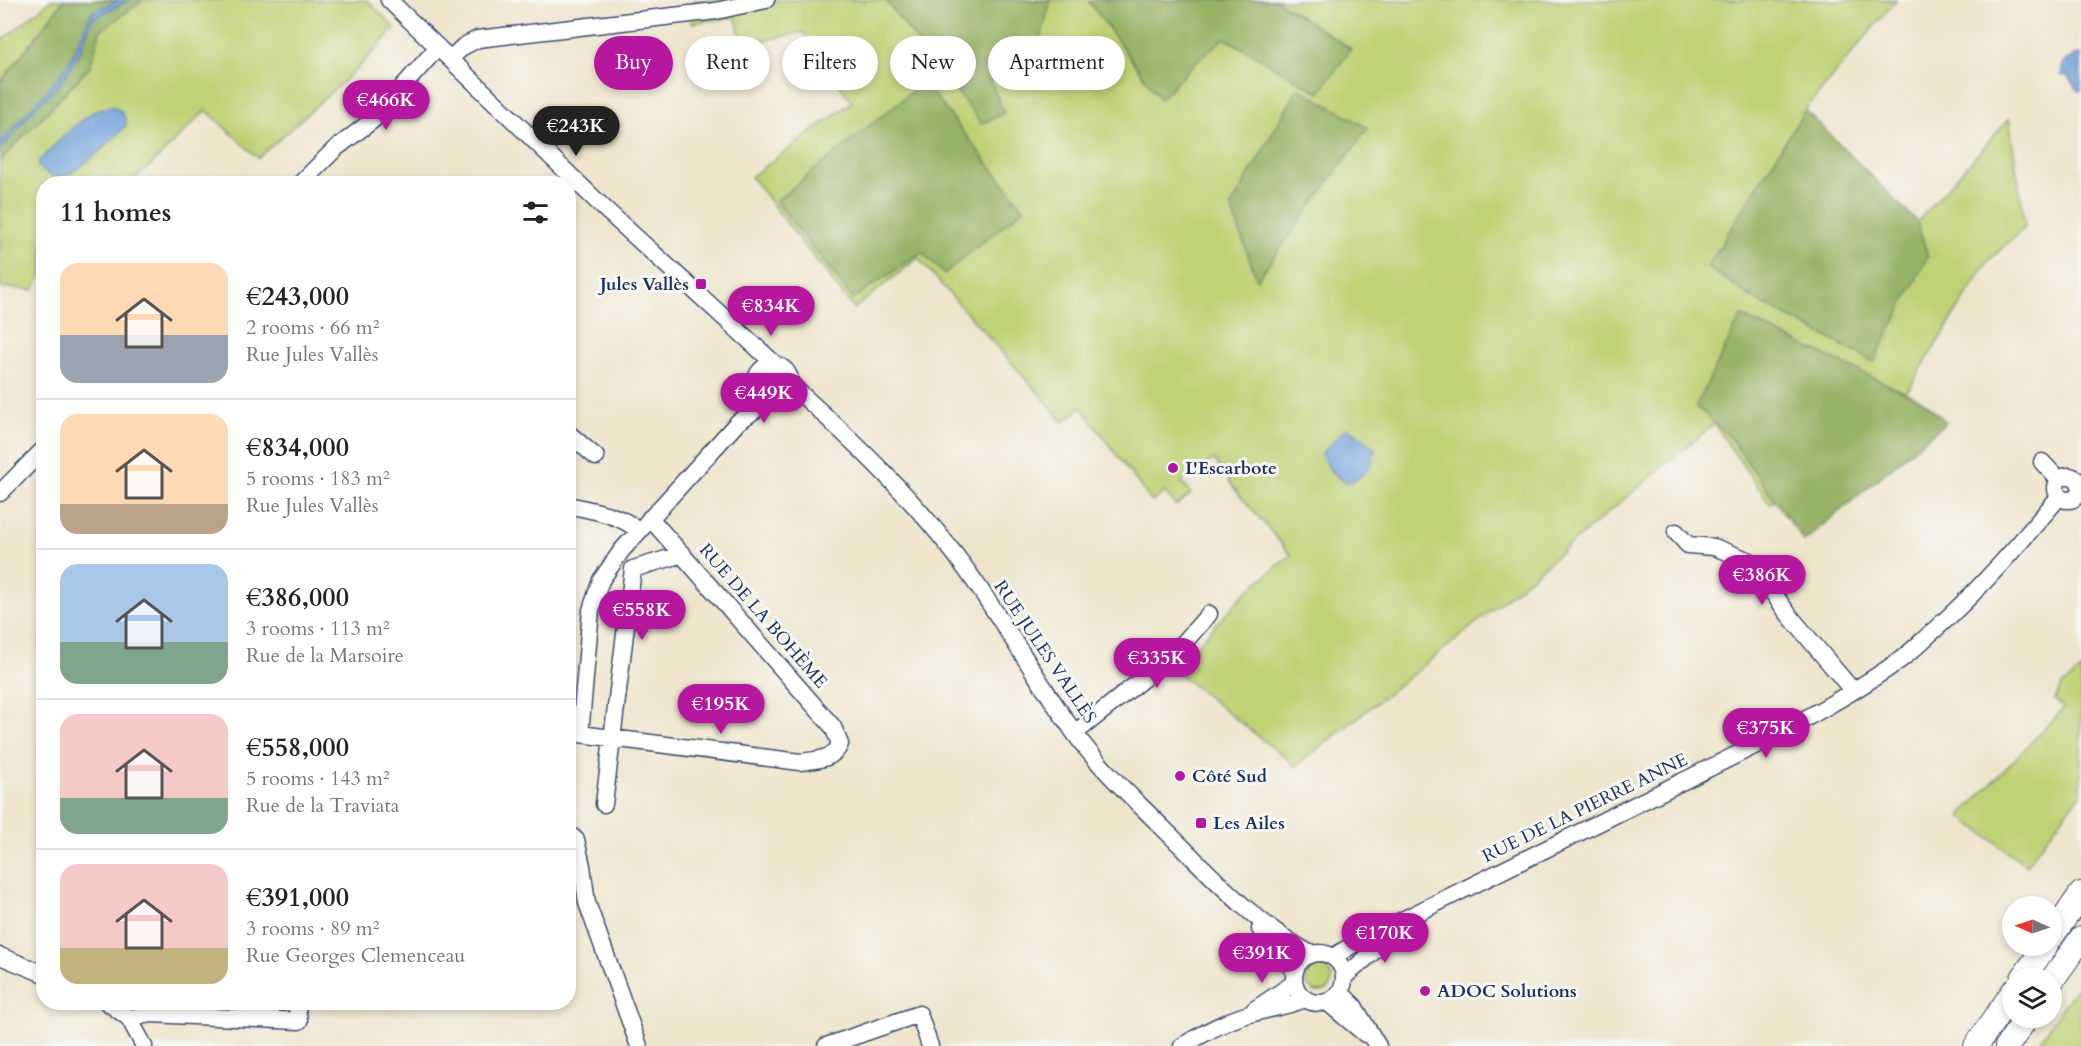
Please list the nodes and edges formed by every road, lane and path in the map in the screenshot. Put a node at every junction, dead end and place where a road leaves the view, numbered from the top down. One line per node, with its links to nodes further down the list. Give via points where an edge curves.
1 (389, 0): 3 (street)
2 (766, 0): 3 (street, via 716,11 478,39)
3 (444, 53): 4 (street, via 373,120 335,149); 5 (street)
4 (311, 176)
5 (571, 176)
6 (576, 181): 7 (street)
7 (743, 335): 8 (street); 9 (street)
8 (776, 365): 9 (street, via 760,370); 10 (street, via 787,372)
9 (756, 382): 10 (street, via 762,395); 11 (street)
10 (781, 394): 11 (street); 25 (street, RUE JULES VALLÈS, via 825,415 928,521 968,572)
11 (738, 422): 20 (street)
12 (576, 440): 14 (street)
13 (36, 457): 17 (street)
14 (596, 457)
15 (2042, 462): 16 (street)
16 (2068, 481): 18 (street, via 2071,500); 24 (street, RUE DE LA PIERRE ANNE, via 2012,552 1951,616 1902,659)
17 (0, 494)
18 (2079, 497)
19 (576, 507): 20 (street, RUE DE LA BOHÈME)
20 (645, 525): 22 (street, RUE DE LA BOHÈME); 26 (street, via 601,580 591,610 580,734)
21 (1676, 532): 24 (street, via 1688,545 1714,547 1750,561)
22 (683, 554): 26 (street, via 633,569); 26 (street, RUE DE LA BOHÈME, via 833,727 840,744 829,757 800,762)
23 (1209, 614): 25 (street, via 1174,654)
24 (1853, 691): 32 (street, RUE DE LA PIERRE ANNE, via 1754,746)
25 (1075, 733): 30 (street, RUE JULES VALLÈS, via 1119,784)
26 (613, 739): 27 (street)
27 (604, 804)
28 (576, 840): 50 (street, via 587,903)
29 (2081, 894): 31 (highway)
30 (1239, 903): 34 (street, RUE JULES VALLÈS, via 1287,941); 39 (street, RUE JULES VALLÈS)
31 (2062, 922)
32 (1400, 923): 36 (street, RUE DE LA PIERRE ANNE); 40 (street, RUE DE LA PIERRE ANNE)
33 (2081, 939): 37 (highway)
34 (1311, 954): 36 (street); 39 (street, via 1304,958)
35 (0, 956): 38 (street)
36 (1333, 957): 40 (street, via 1339,962)
37 (2061, 968)
38 (36, 971)
39 (1294, 977): 41 (street); 45 (street)
40 (1337, 991): 41 (street, via 1319,1004); 48 (street, via 1354,1006)
41 (1305, 999): 45 (street)
42 (2002, 1008): 54 (highway)
43 (118, 1010): 46 (street)
44 (297, 1010): 46 (street, via 299,1021 151,1014)
45 (1248, 1014): 53 (street, via 1220,1024)
46 (129, 1018): 49 (street)
47 (2019, 1028): 55 (highway)
48 (1376, 1043)
49 (144, 1046)
50 (639, 1046)
51 (826, 1046): 52 (street, via 919,1014)
52 (930, 1046)
53 (1182, 1046)
54 (1976, 1046)
55 (2007, 1046)

